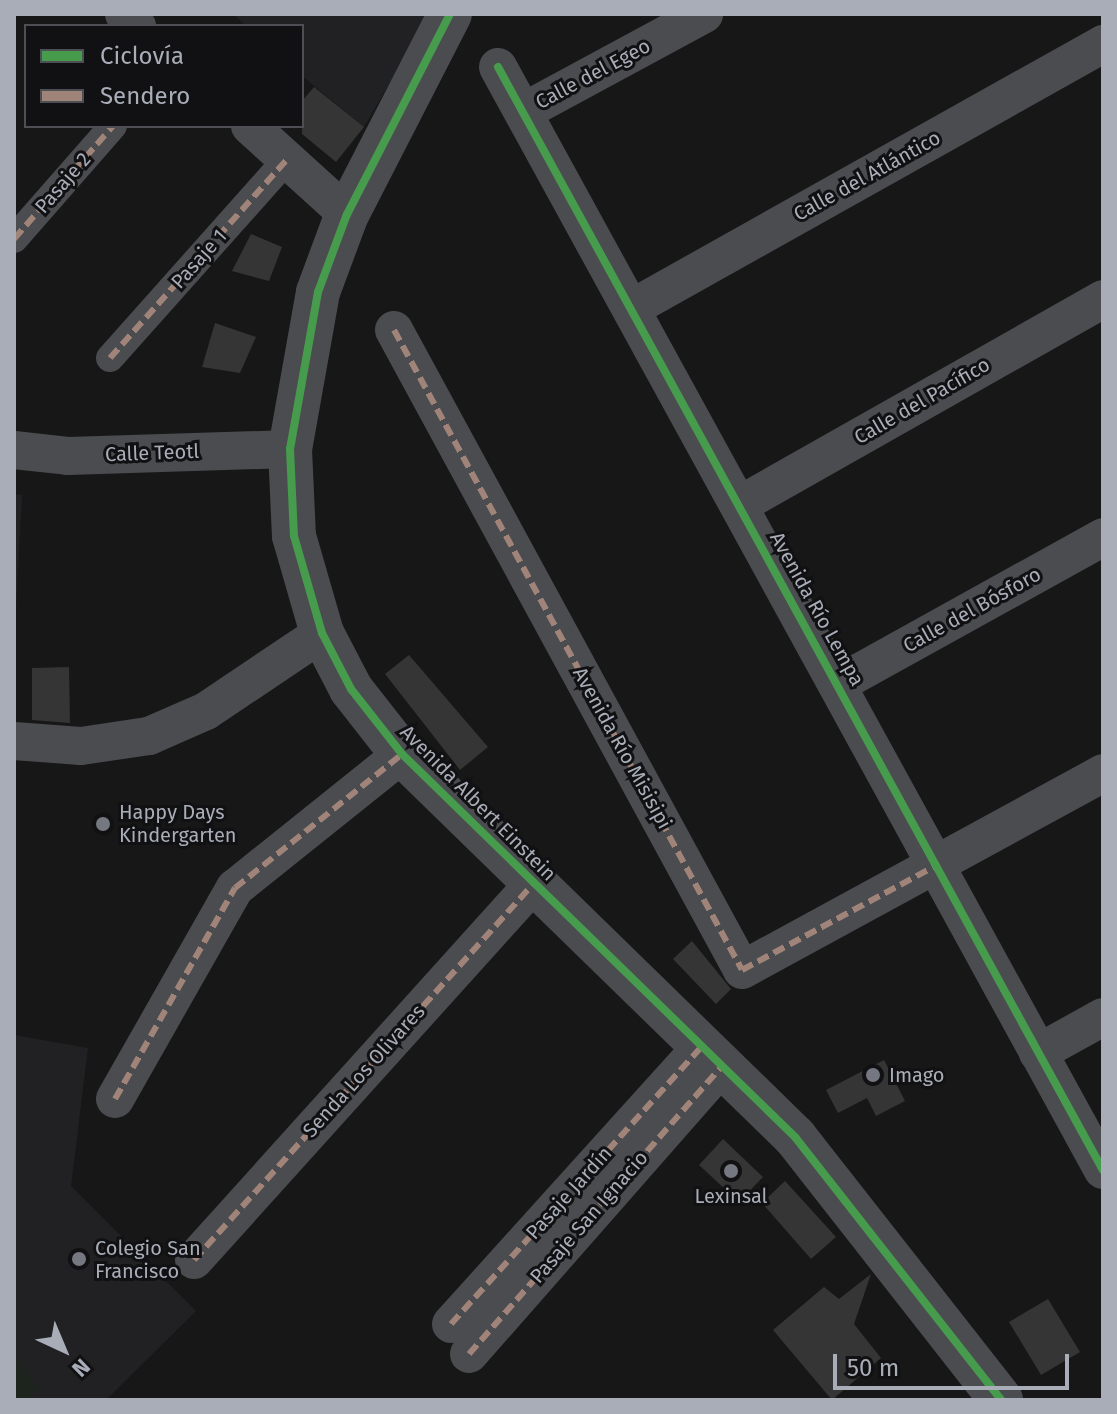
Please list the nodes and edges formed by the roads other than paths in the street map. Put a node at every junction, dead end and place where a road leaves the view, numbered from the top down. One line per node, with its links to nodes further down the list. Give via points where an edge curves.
1 (450, 14): 9 (street, Avenida Albert Einstein)
2 (704, 14): 5 (street, Calle del Egeo)
3 (1103, 44): 12 (street, Calle del Atlántico)
4 (498, 67): 5 (street, Avenida Río Lempa)
5 (523, 112): 12 (street, Avenida Río Lempa)
6 (111, 128): 10 (street, Pasaje 2)
7 (252, 128): 8 (street)
8 (287, 159): 9 (street); 14 (street, Pasaje 1)
9 (347, 214): 15 (street, Avenida Albert Einstein, via 318,292)
10 (14, 239)
11 (1103, 299): 17 (street, Calle del Pacífico)
12 (632, 308): 17 (street, Avenida Río Lempa)
13 (394, 330): 24 (street, Avenida Río Misisipi, via 742,970)
14 (110, 358)
15 (290, 449): 16 (street, Calle Teotl, via 68,456); 19 (street, Avenida Albert Einstein, via 294,536)
16 (14, 450)
17 (741, 504): 20 (street, Avenida Río Lempa)
18 (1103, 537): 20 (street, Calle del Bósforo)
19 (322, 633): 21 (street, via 206,711 149,736 81,746); 22 (street, Avenida Albert Einstein, via 351,689)
20 (840, 683): 24 (street, Avenida Río Lempa)
21 (14, 741)
22 (402, 754): 25 (street, Avenida Albert Einstein); 29 (street, via 235,888)
23 (1103, 773): 24 (street)
24 (939, 864): 27 (street, Avenida Río Lempa)
25 (534, 883): 28 (street, Avenida Albert Einstein); 31 (street, Senda Los Olivares)
26 (1103, 1017): 27 (street)
27 (1038, 1053): 30 (street, Avenida Río Lempa)
28 (705, 1063): 32 (street, Pasaje Jardín); 33 (street, Avenida Albert Einstein, via 895,1255)
29 (115, 1099)
30 (1103, 1170)
31 (194, 1260)
32 (460, 1339)
33 (1001, 1400)

